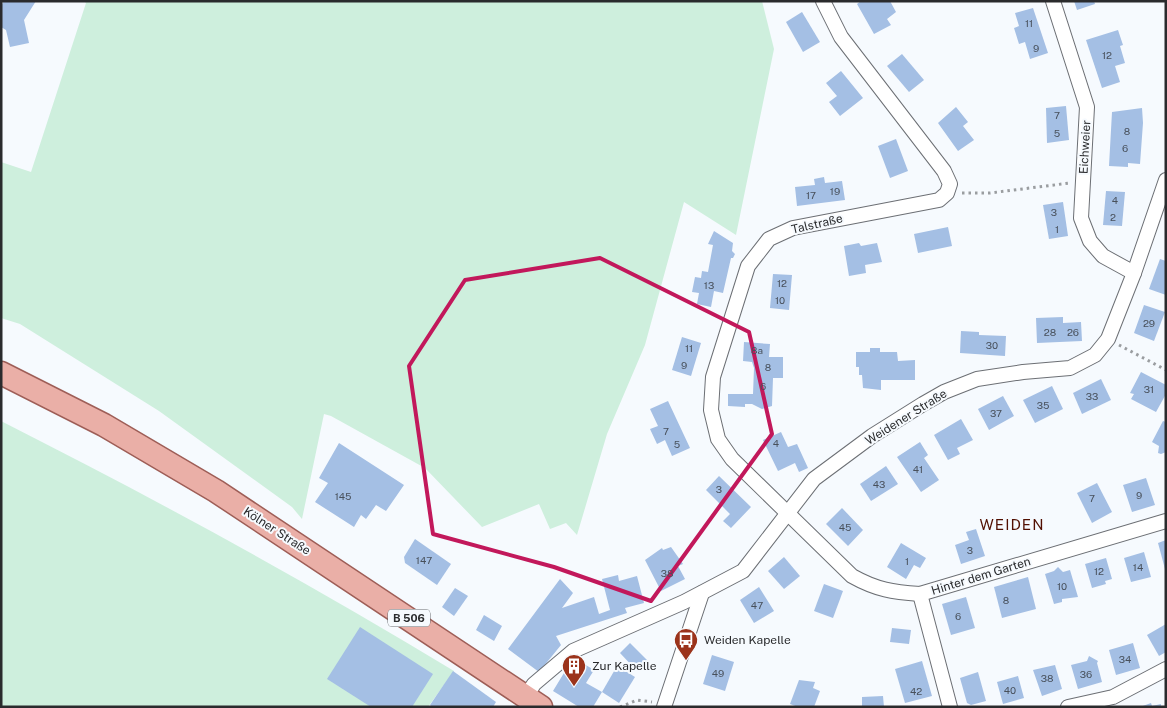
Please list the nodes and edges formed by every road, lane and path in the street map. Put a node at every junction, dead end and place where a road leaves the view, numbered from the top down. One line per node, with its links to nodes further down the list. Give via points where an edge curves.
1 (823, 1): 5 (street, via 841,38 944,171 950,184)
2 (1053, 1): 4 (street, Eichweier, via 1087,107)
3 (1166, 180): 6 (street, Weidener Straße)
4 (1083, 181): 5 (path, via 990,193); 6 (street, Eichweier, via 1081,218 1090,241 1103,256)
5 (947, 193): 10 (street, Talstraße, via 939,200 793,228 769,239 748,266 713,377 711,410 718,438 732,460)
6 (1134, 273): 7 (street, Weidener Straße)
7 (1108, 339): 8 (path); 10 (street, Weidener Straße, via 1095,355 1070,368 977,379 944,392 872,436 814,479)
8 (1166, 370)
9 (1, 373): 16 (main road, Kölner Straße / B 506, via 104,425 216,491)
10 (788, 515): 12 (street, Weidener Straße, via 743,571); 13 (street, Hinter dem Garten, via 852,576 871,587 889,592)
11 (1166, 520): 13 (street, Hinter dem Garten)
12 (702, 593): 16 (street, Weidener Straße, via 573,651 534,684); 18 (street)
13 (920, 594): 19 (street)
14 (1166, 670): 20 (street, via 1113,697)
15 (637, 700): 17 (path)
16 (534, 702)
17 (620, 707)
18 (664, 707)
19 (950, 707)
20 (1068, 707)

